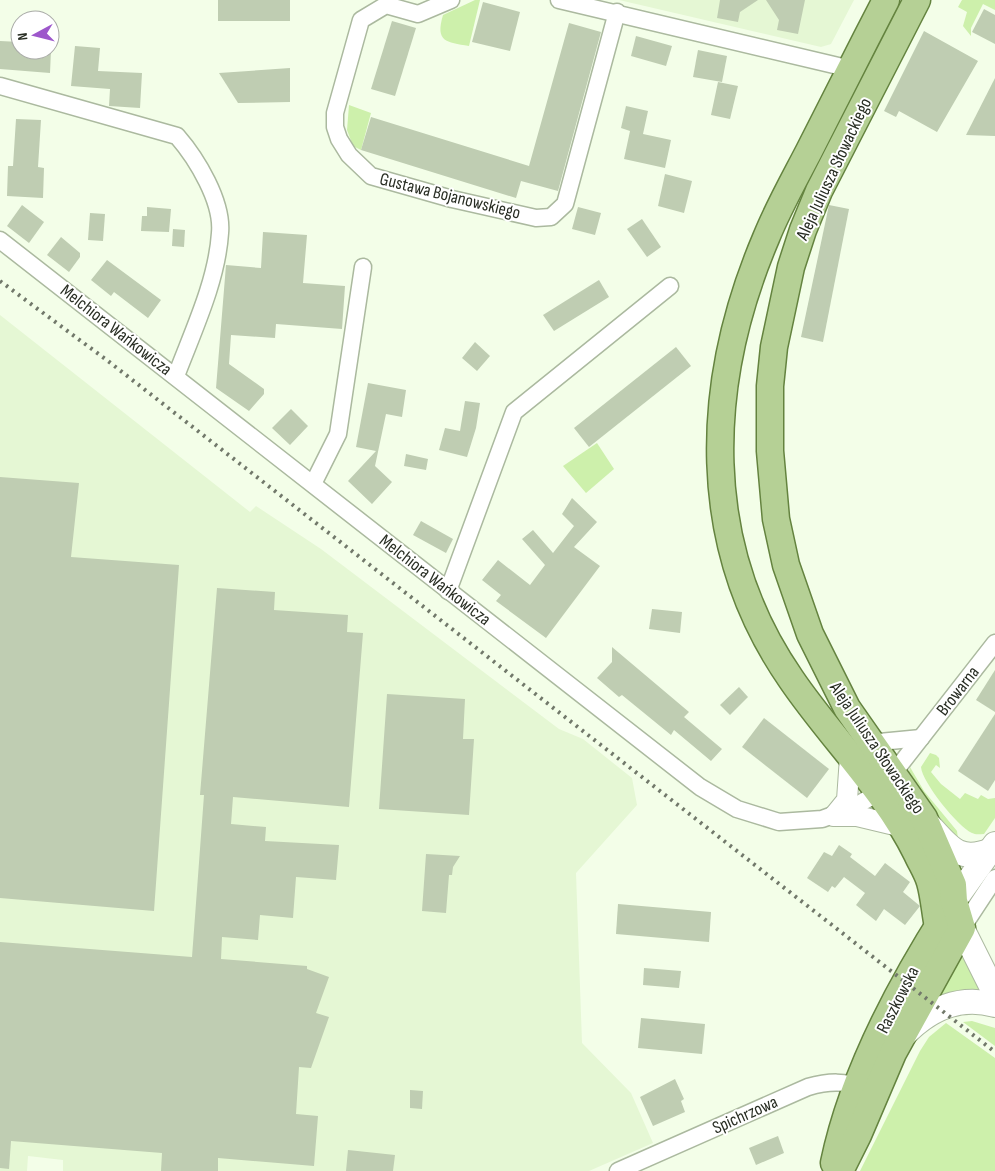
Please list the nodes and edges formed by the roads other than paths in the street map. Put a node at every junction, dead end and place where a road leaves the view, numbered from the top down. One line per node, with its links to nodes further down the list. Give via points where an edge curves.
1 (451, 0): 5 (street, Gustawa Bojanowskiego, via 418,14 386,6 361,20 335,113 339,139 349,155 371,176 536,218 552,217 565,204)
2 (559, 0): 5 (street)
3 (886, 0): 6 (main road, Aleja Juliusza Słowackiego)
4 (917, 0): 16 (main road, Aleja Juliusza Słowackiego, via 823,184 803,230 781,307 770,386 771,481 786,565 816,649 847,708)
5 (617, 12): 6 (street)
6 (851, 69): 16 (main road, Aleja Juliusza Słowackiego, via 766,237 745,295 726,370 719,461 730,543 753,613 771,650 791,680)
7 (0, 86): 11 (street, via 177,136 193,155 214,198 220,232 207,297)
8 (0, 240): 11 (street, Melchiora Wańkowicza)
9 (363, 267): 12 (street, via 338,434)
10 (670, 286): 13 (street, via 514,412)
11 (176, 376): 12 (street, Melchiora Wańkowicza)
12 (313, 484): 13 (street, Melchiora Wańkowicza)
13 (448, 591): 18 (street, Melchiora Wańkowicza, via 718,800 779,822)
14 (995, 643): 15 (street, Browarna)
15 (921, 738): 16 (street); 17 (street, Browarna)
16 (860, 750): 17 (main road, Aleja Juliusza Słowackiego); 18 (street, via 847,800)
17 (886, 784): 18 (street, Melchiora Wańkowicza); 19 (main road, Aleja Juliusza Słowackiego)
18 (834, 816): 19 (street)
19 (913, 823): 20 (main road, via 958,852 973,856); 22 (main road, Aleja Juliusza Słowackiego); 23 (main road, Aleja Juliusza Słowackiego, via 953,884)
20 (993, 847): 23 (main road)
21 (995, 878): 24 (street, Raszkowska)
22 (930, 880): 23 (main road, Aleja Juliusza Słowackiego, via 941,894); 24 (main road, Aleja Juliusza Słowackiego)
23 (954, 901): 24 (main road, Aleja Juliusza Słowackiego)
24 (950, 928): 25 (main road); 27 (main road, Raszkowska); 28 (main road, Raszkowska, via 890,1013)
25 (995, 994)
26 (995, 1005): 27 (main road, via 976,1001 951,1004 929,1015)
27 (902, 1038): 28 (main road, Raszkowska)
28 (866, 1088): 29 (street, Spichrzowa, via 837,1081 808,1087); 30 (main road, Raszkowska, via 842,1127); 31 (main road, Raszkowska, via 858,1135)
29 (618, 1171)
30 (833, 1171)
31 (840, 1171)

